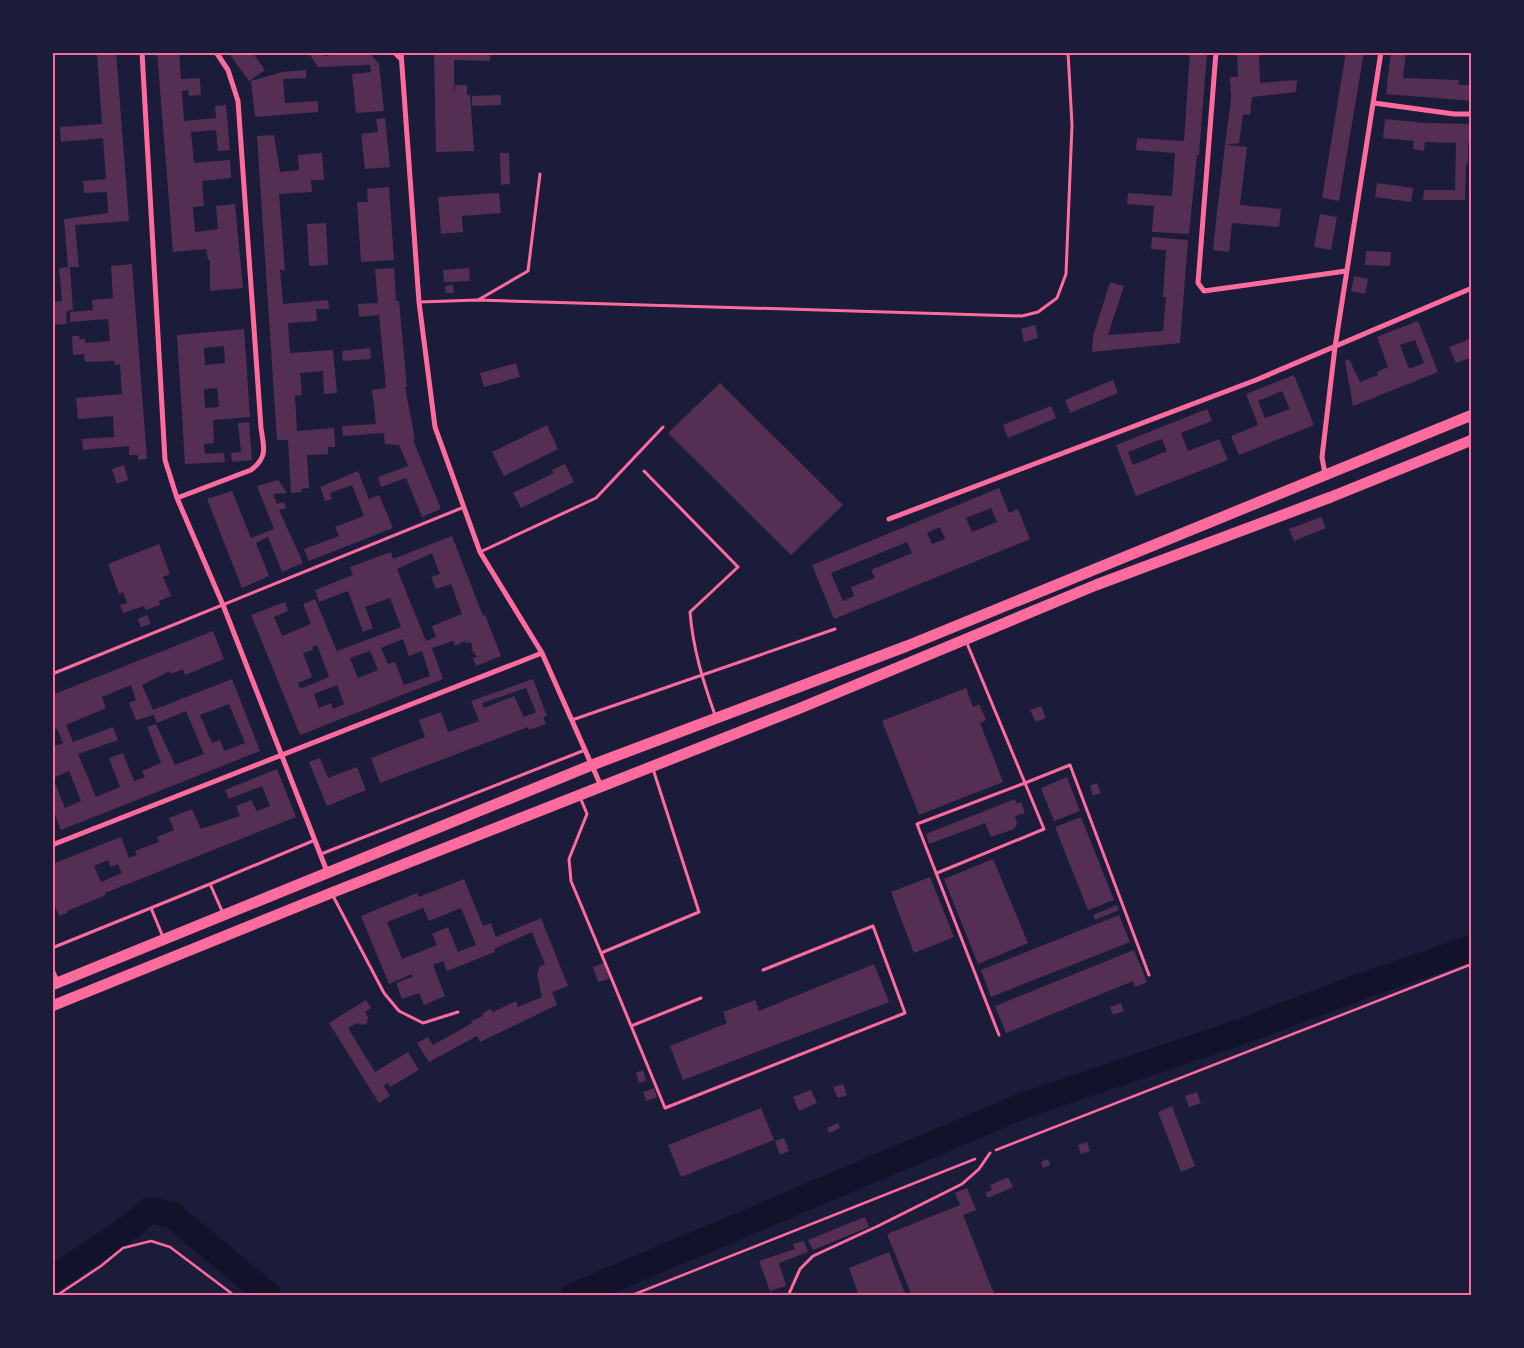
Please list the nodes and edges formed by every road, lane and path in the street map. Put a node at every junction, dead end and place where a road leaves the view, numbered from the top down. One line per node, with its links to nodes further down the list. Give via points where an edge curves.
1 (142, 52): 21 (street, via 165,460)
2 (216, 52): 21 (street, via 228,70 238,102 264,452 261,463 251,470)
3 (394, 52): 7 (street)
4 (1068, 52): 13 (lane, via 1072,125 1066,274 1057,298 1038,312 1022,316)
5 (1216, 52): 11 (street, via 1198,283 1204,291)
6 (1381, 52): 8 (street)
7 (401, 56): 14 (street)
8 (1374, 103): 9 (street); 11 (street)
9 (1472, 114)
10 (540, 174): 13 (lane, via 528,272)
11 (1346, 271): 15 (street)
12 (1472, 288): 15 (street)
13 (477, 300): 14 (lane)
14 (419, 302): 22 (street, via 435,427)
15 (1335, 347): 20 (street, via 1322,456); 23 (street)
16 (1472, 415): 20 (highway)
17 (663, 427): 24 (lane, via 596,498)
18 (1472, 440): 27 (highway, via 1096,585)
19 (644, 471): 30 (lane, via 738,567 690,612 692,638)
20 (1325, 474): 31 (highway, via 907,646)
21 (177, 498): 25 (street)
22 (464, 507): 24 (street); 25 (lane)
23 (889, 519)
24 (480, 552): 28 (street)
25 (223, 605): 29 (lane); 34 (street)
26 (835, 629): 30 (lane)
27 (966, 640): 36 (highway); 37 (lane)
28 (542, 653): 32 (street); 34 (street)
29 (52, 674)
30 (701, 675): 31 (lane); 32 (lane)
31 (716, 718): 35 (highway)
32 (572, 720): 33 (street)
33 (585, 750): 35 (street); 42 (lane)
34 (283, 755): 40 (street); 41 (street)
35 (592, 766): 38 (street); 44 (highway)
36 (652, 766): 38 (highway); 51 (lane, via 699,912)
37 (1025, 783): 43 (lane, via 1044,829); 43 (lane, via 918,824); 55 (lane, via 1070,765)
38 (601, 786): 39 (highway)
39 (579, 795): 46 (highway); 51 (lane, via 587,814 569,859 570,881)
40 (315, 840): 42 (street); 45 (lane)
41 (52, 846)
42 (321, 854): 44 (street)
43 (937, 873): 61 (lane)
44 (328, 874): 48 (highway)
45 (210, 884): 47 (lane); 48 (lane)
46 (331, 893): 58 (highway); 59 (lane, via 384,993 400,1011 423,1023)
47 (151, 908): 49 (lane); 50 (lane)
48 (224, 916): 49 (highway)
49 (164, 940): 56 (highway)
50 (52, 948)
51 (601, 953): 60 (lane)
52 (1472, 964): 62 (path)
53 (52, 968): 56 (lane)
54 (763, 970): 60 (lane, via 873,926 905,1013 665,1108)
55 (1149, 975)
56 (56, 984)
57 (701, 998): 60 (lane)
58 (52, 1006)
59 (458, 1012)
60 (631, 1026)
61 (999, 1035)
62 (990, 1153): 65 (path); 66 (lane, via 979,1169 962,1184 813,1256 800,1269)
63 (56, 1296): 64 (path, via 123,1248 151,1241 170,1247)
64 (235, 1296)
65 (630, 1296)
66 (788, 1296)

